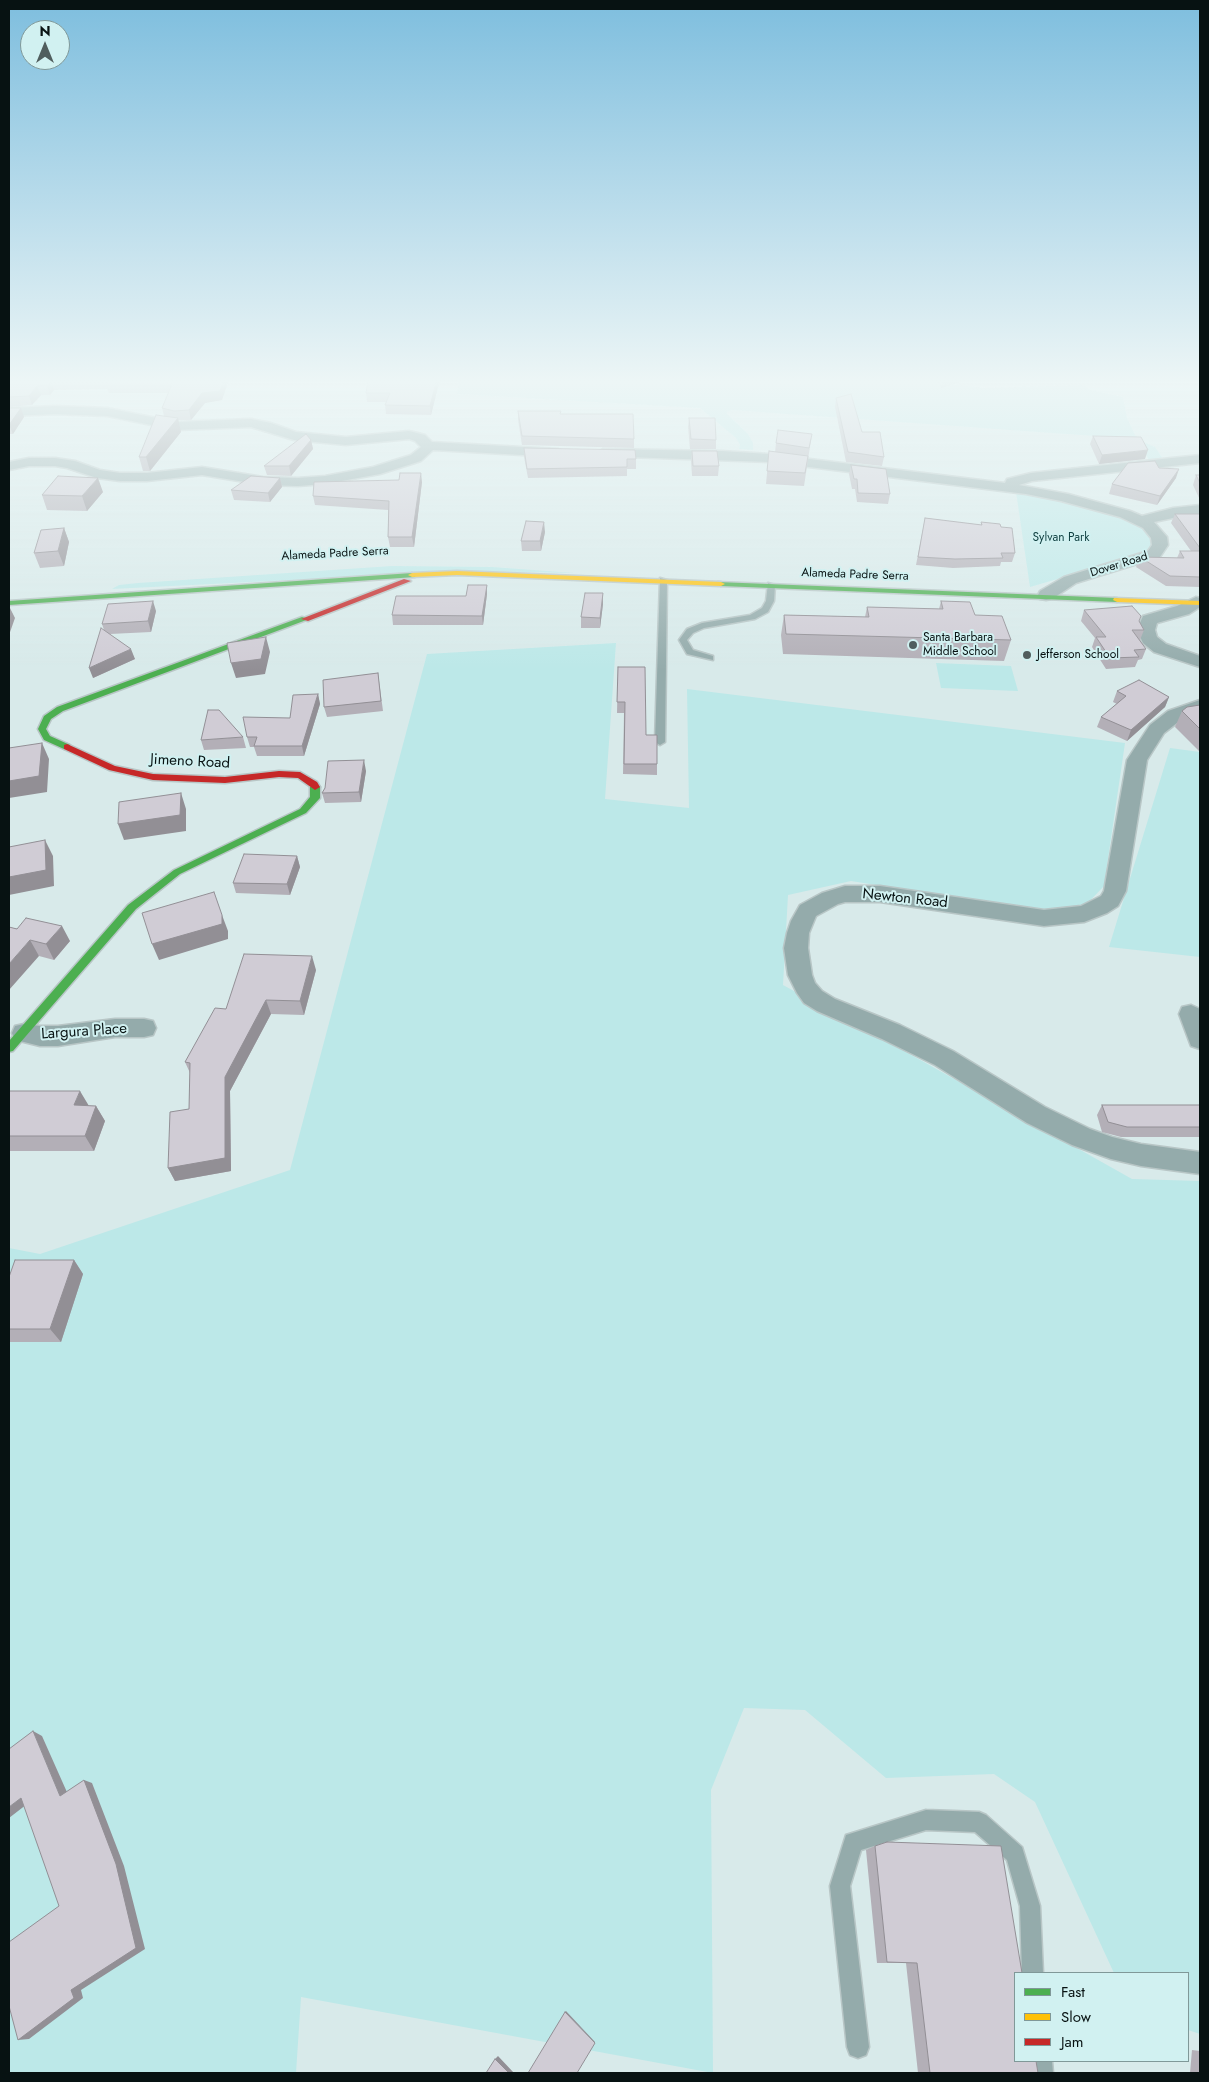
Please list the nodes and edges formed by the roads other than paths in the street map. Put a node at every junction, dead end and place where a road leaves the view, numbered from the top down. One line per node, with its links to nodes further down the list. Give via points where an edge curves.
1 (114, 476): 2 (street)
2 (156, 476)
3 (227, 476): 4 (street, via 263,482 298,482)
4 (346, 476)
5 (912, 476): 7 (street, Dover Road)
6 (1047, 476): 7 (street)
7 (1001, 487): 9 (street, Dover Road, via 1054,495 1117,511)
8 (1200, 510): 9 (street)
9 (1142, 521): 15 (street, Dover Road, via 1159,537 1157,552 1070,580)
10 (409, 564): 12 (street, Alameda Padre Serra, via 565,570)
11 (421, 574): 12 (street, Alameda Padre Serra); 18 (street, Alameda Padre Serra); 26 (street, Jimeno Road, via 372,595 60,709 47,718 42,729 47,738 112,768 186,780 300,775 314,784 316,798 303,811 177,872 158,885 132,907)
12 (664, 580): 14 (street, Alameda Padre Serra); 22 (lane)
13 (99, 585): 16 (street)
14 (771, 585): 15 (street, Alameda Padre Serra); 19 (lane, via 770,601 765,610 752,617 690,631 683,640 690,652)
15 (1046, 595): 17 (street, Alameda Padre Serra); 17 (street, Alameda Padre Serra, via 1077,592)
16 (9, 599)
17 (1199, 600): 20 (street, via 1183,610 1149,620 1146,630 1149,638 1160,648)
18 (9, 603)
19 (710, 658)
20 (1200, 662)
21 (1200, 706): 27 (street, Newton Road, via 1175,715 1157,729 1137,760 1116,891 1110,901 1099,908 1084,914 1044,918 880,894 845,894 830,898 808,911 800,927 796,948 805,987 813,997 826,1004 944,1058 1036,1114 1081,1137 1142,1155)
22 (660, 742)
23 (1191, 1014): 25 (street)
24 (144, 1028): 26 (street, Largura Place, via 116,1028)
25 (1200, 1039)
26 (16, 1041)
27 (1200, 1163)
28 (1032, 1972): 29 (lane, via 1030,1906 1015,1854 980,1822 926,1820 853,1842 840,1886)
29 (858, 2047)

